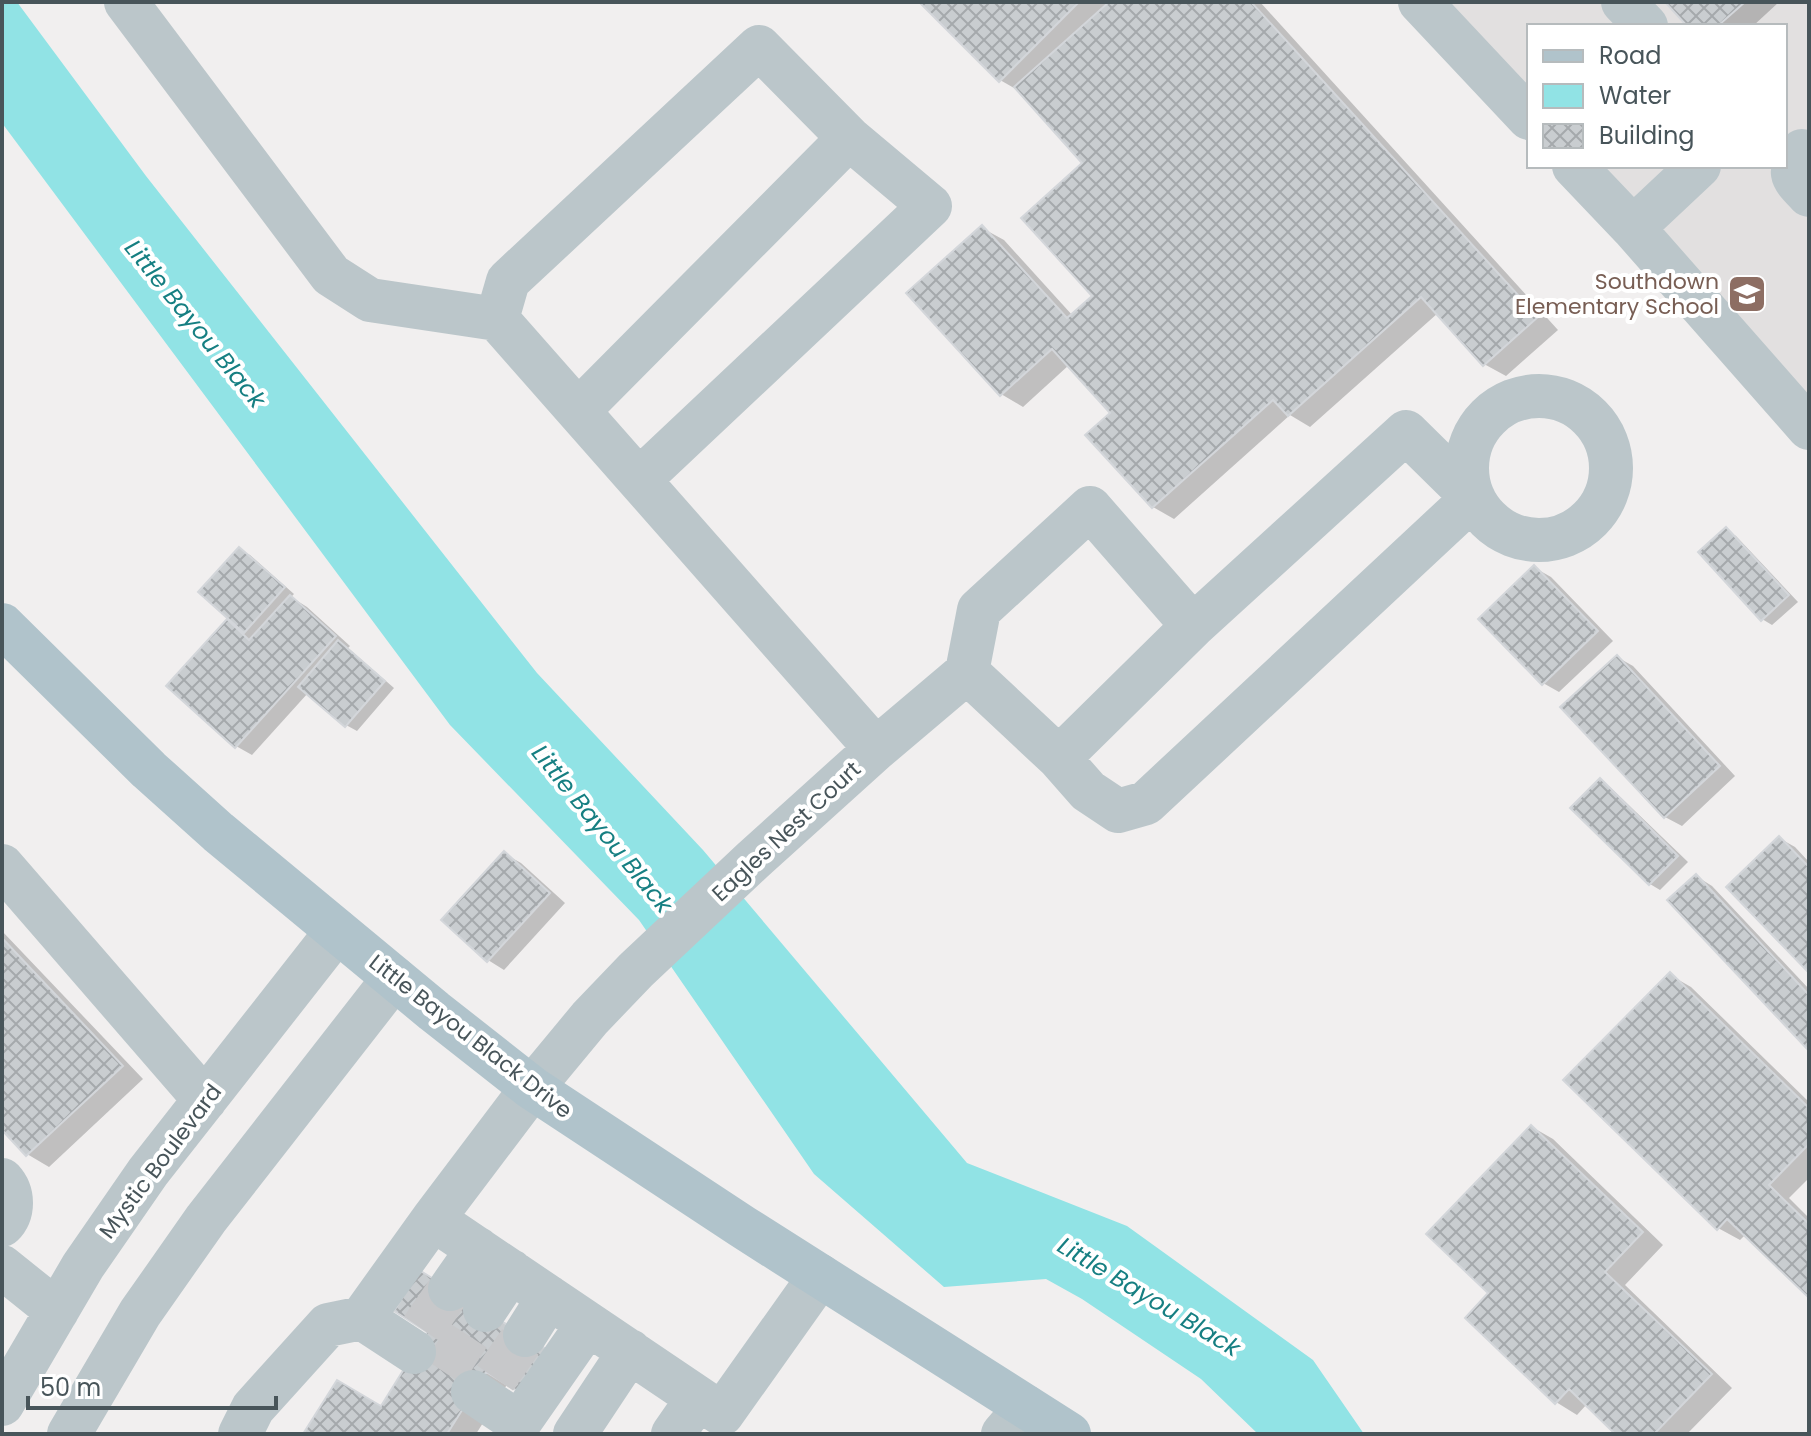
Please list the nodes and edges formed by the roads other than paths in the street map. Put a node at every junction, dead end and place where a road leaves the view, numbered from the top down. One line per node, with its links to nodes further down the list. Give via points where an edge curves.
1 (126, 2): 12 (street, via 331,275 370,300)
2 (1420, 2): 5 (street)
3 (1623, 2): 4 (street)
4 (1644, 24)
5 (1527, 116)
6 (849, 138): 12 (street, via 759,47 508,281); 13 (street); 15 (street, via 930,206)
7 (1799, 149): 10 (street, via 1791,173)
8 (1576, 168): 11 (street)
9 (1697, 168): 11 (street)
10 (1809, 195)
11 (1633, 228): 14 (street)
12 (497, 319): 13 (street)
13 (578, 411): 15 (street)
14 (1809, 428)
15 (639, 480): 19 (street)
16 (2, 625): 22 (main road, Little Bayou Black Drive, via 149,770)
17 (1193, 626): 18 (street, via 1090,508 979,610); 20 (street); 20 (street, via 1406,432 1473,498 1146,803 1118,811 1088,791)
18 (967, 672): 19 (street, Eagles Nest Court); 20 (street)
19 (876, 749): 24 (street, Eagles Nest Court, via 636,970)
20 (1059, 758)
21 (2, 866): 25 (street)
22 (337, 931): 23 (main road, Little Bayou Black Drive); 25 (street, Mystic Boulevard)
23 (394, 978): 24 (main road, Little Bayou Black Drive); 44 (street, via 206,1219 140,1313)
24 (532, 1088): 27 (street, Eagles Nest Court); 31 (main road, Little Bayou Black Drive)
25 (205, 1100): 34 (street, Mystic Boulevard, via 148,1172)
26 (2, 1180): 28 (street, via 12,1198)
27 (433, 1219): 29 (street); 35 (street, Eagles Nest Court)
28 (2, 1225)
29 (495, 1260): 32 (street); 33 (street)
30 (2, 1267): 34 (street)
31 (820, 1276): 42 (street); 43 (main road, Little Bayou Black Drive)
32 (549, 1297): 36 (street); 37 (street)
33 (467, 1300)
34 (57, 1311): 41 (street, Mystic Boulevard)
35 (362, 1318): 38 (street); 45 (street, via 328,1325 253,1408)
36 (588, 1324): 39 (street); 40 (street, via 519,1423)
37 (525, 1335)
38 (415, 1343)
39 (630, 1351): 42 (street); 46 (street)
40 (484, 1389)
41 (2, 1404)
42 (718, 1415): 47 (street)
43 (1014, 1420): 48 (main road, Little Bayou Black Drive)
44 (69, 1434)
45 (240, 1434)
46 (575, 1434)
47 (673, 1434)
48 (1069, 1434)

